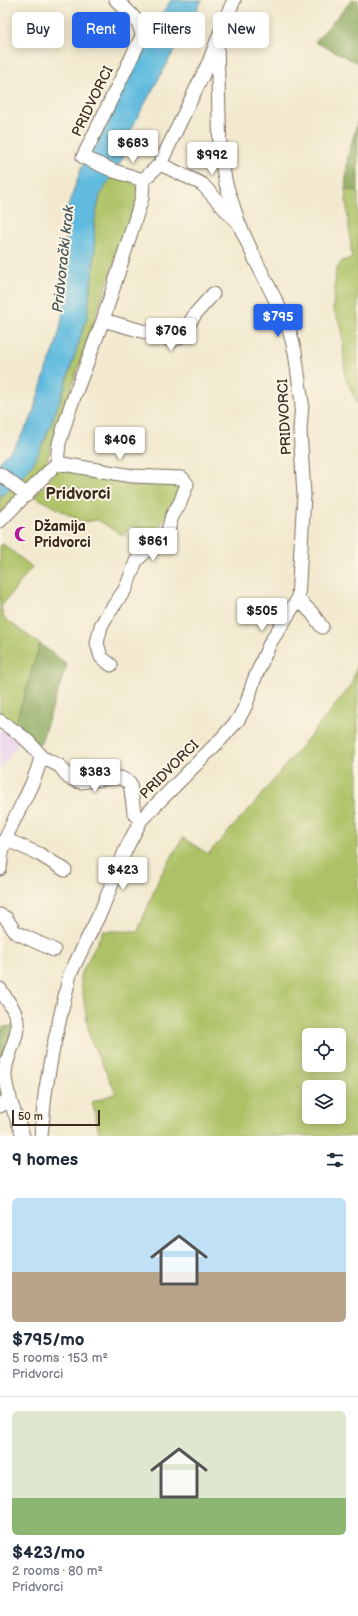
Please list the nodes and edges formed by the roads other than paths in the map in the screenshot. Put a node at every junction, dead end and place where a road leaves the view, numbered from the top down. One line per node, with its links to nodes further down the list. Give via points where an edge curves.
1 (116, 0): 7 (street, PRIDVORCI, via 138,24 142,36 83,157)
2 (234, 0): 3 (street, PRIDVORCI)
3 (229, 12)
4 (214, 48): 6 (street, PRIDVORCI)
5 (216, 48): 8 (street, PRIDVORCI, via 220,153 226,184)
6 (160, 164): 7 (street, PRIDVORCI); 8 (street, via 202,184)
7 (143, 180): 10 (street, via 142,198)
8 (239, 224): 15 (street, PRIDVORCI, via 288,325 295,352 302,402 300,430 304,495)
9 (213, 294): 10 (street, via 181,336 174,340)
10 (103, 320): 11 (street, via 71,405 59,443)
11 (57, 463): 13 (street); 17 (street, via 132,476 182,478 186,484 167,534 161,542 151,546 136,561 126,588 101,626 97,643 101,657)
12 (0, 474): 13 (street)
13 (27, 495): 14 (street)
14 (0, 521)
15 (298, 599): 16 (street); 20 (street, PRIDVORCI, via 270,643 238,720)
16 (322, 627)
17 (111, 665)
18 (0, 721): 19 (street, via 17,732)
19 (41, 757): 20 (street, via 60,766 69,778 80,782 121,778 130,783 134,813); 21 (street, via 37,773)
20 (141, 820): 30 (street, PRIDVORCI, via 70,974 46,1088)
21 (5, 839): 22 (street); 23 (street, via 39,854)
22 (0, 869)
23 (65, 870)
24 (0, 915): 25 (street, via 6,918 15,932)
25 (54, 950)
26 (0, 989): 27 (street, via 16,1017 15,1041 6,1062 5,1076)
27 (10, 1097): 28 (street); 29 (street)
28 (0, 1106)
29 (23, 1136)
30 (41, 1136)

